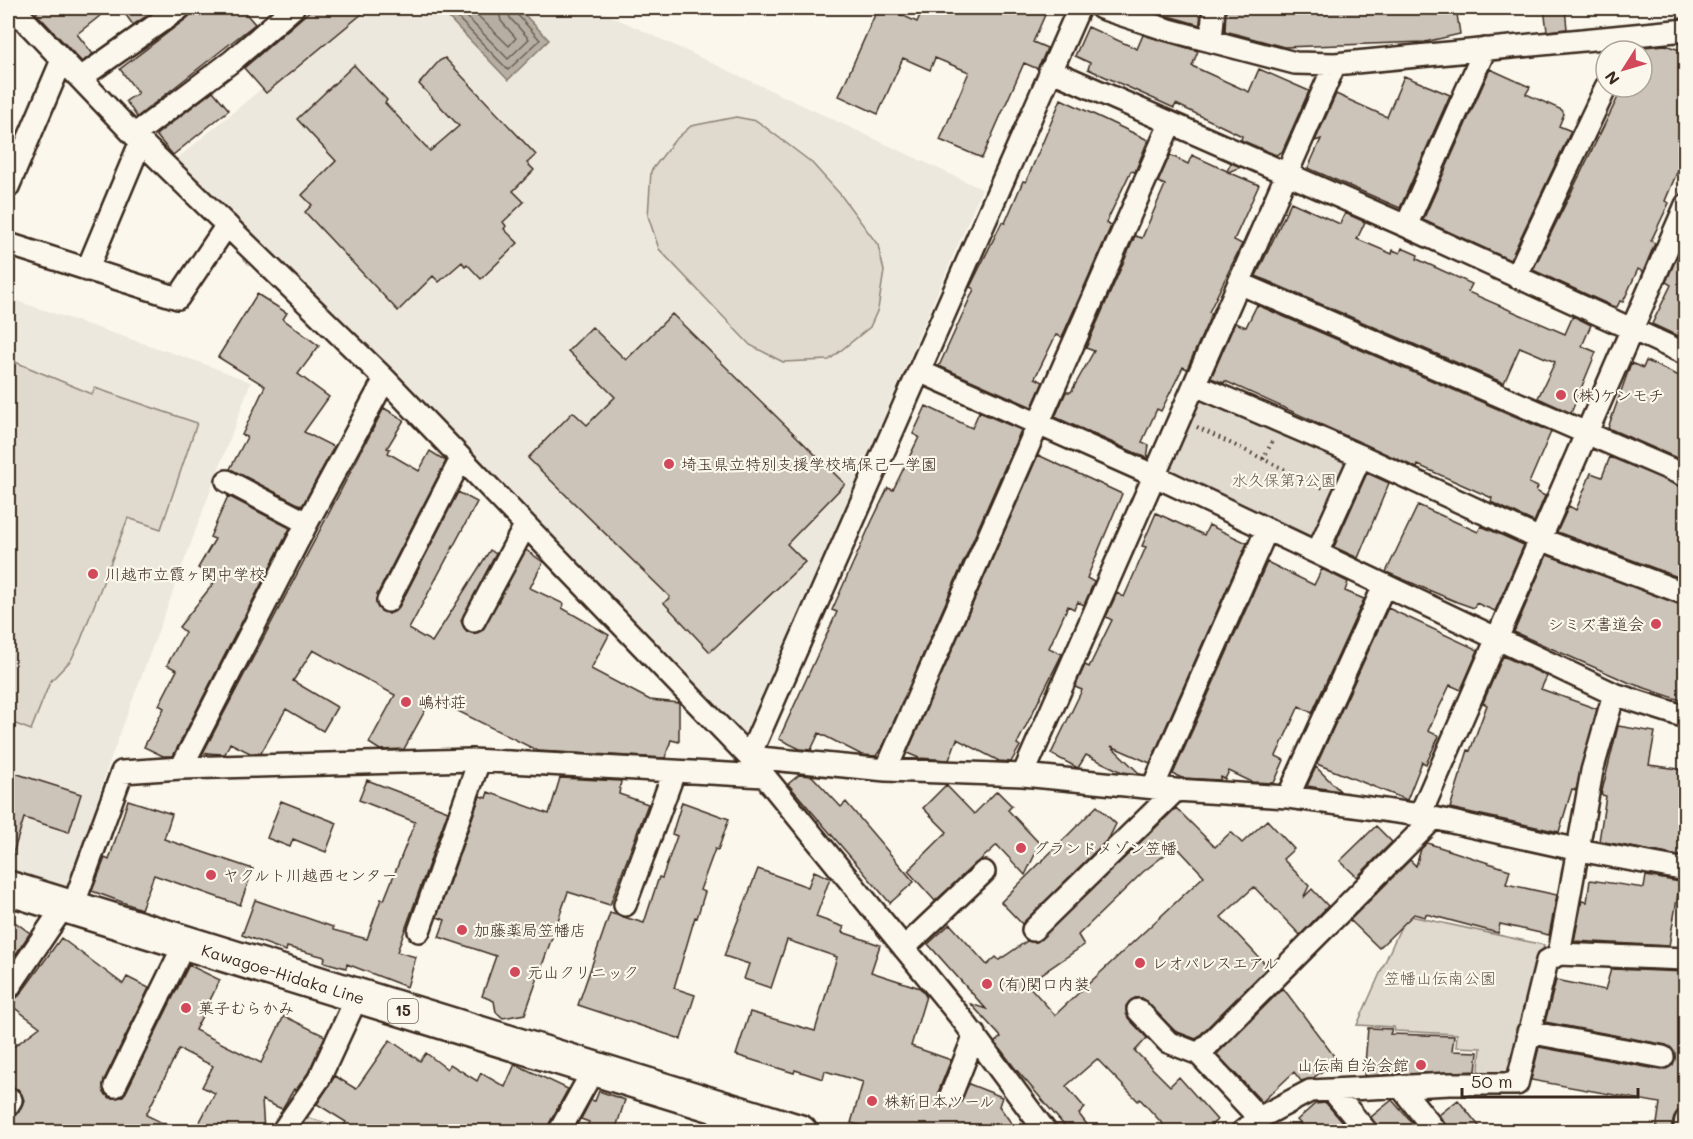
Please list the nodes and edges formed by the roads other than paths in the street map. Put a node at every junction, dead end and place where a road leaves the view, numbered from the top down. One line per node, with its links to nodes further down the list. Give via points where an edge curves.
1 (12, 8): 7 (street); 13 (street)
2 (180, 8): 16 (street)
3 (293, 8): 19 (street)
4 (1079, 8): 15 (street)
5 (1101, 8): 10 (street)
6 (1214, 8): 10 (street)
7 (8, 22)
8 (1686, 30): 9 (street)
9 (1648, 39)
10 (1210, 40): 14 (street, via 1295,63)
11 (1594, 45): 12 (street)
12 (1485, 49): 14 (street); 24 (street)
13 (62, 60): 16 (street); 21 (street)
14 (1335, 64): 20 (street)
15 (1050, 70): 18 (street); 32 (street)
16 (82, 77): 19 (street)
17 (1600, 99): 28 (street)
18 (1170, 124): 20 (street); 35 (street)
19 (137, 138): 23 (street); 27 (street)
20 (1286, 175): 24 (street); 29 (street)
21 (8, 187)
22 (1686, 205): 25 (street)
23 (227, 225): 27 (street, via 178,298); 33 (street)
24 (1406, 226): 28 (street)
25 (1680, 232): 30 (street)
26 (8, 244): 27 (street)
27 (87, 270)
28 (1516, 277): 30 (street)
29 (1239, 284): 34 (street); 36 (street)
30 (1630, 328): 31 (street); 36 (street)
31 (1686, 354)
32 (919, 371): 35 (street); 54 (street)
33 (386, 379): 38 (street); 42 (street)
34 (1195, 385): 37 (street); 39 (street)
35 (1038, 423): 39 (street); 57 (street)
36 (1587, 434): 40 (street); 45 (street)
37 (1361, 456): 45 (street); 46 (street)
38 (461, 459): 43 (street); 49 (street)
39 (1154, 475): 44 (street); 59 (street)
40 (1686, 476)
41 (227, 481): 42 (street)
42 (307, 523): 56 (street)
43 (525, 526): 50 (street); 54 (street)
44 (1267, 530): 46 (street); 61 (street)
45 (1540, 539): 48 (street); 51 (street)
46 (1317, 553): 47 (street)
47 (1384, 586): 51 (street); 63 (street)
48 (1686, 594)
49 (388, 601)
50 (474, 621)
51 (1495, 636): 52 (street); 64 (street)
52 (1614, 694): 53 (street); 65 (street, via 1592,771)
53 (1686, 717)
54 (749, 757): 57 (street); 60 (street)
55 (479, 761): 56 (street); 58 (street); 72 (street)
56 (181, 768): 70 (street, via 122,772)
57 (886, 770): 59 (street)
58 (674, 772): 60 (street); 69 (street)
59 (1023, 775): 61 (street)
60 (764, 776): 74 (street)
61 (1153, 787): 62 (street)
62 (1176, 790): 63 (street); 71 (street)
63 (1288, 797): 64 (street)
64 (1427, 816): 65 (street); 82 (street)
65 (1579, 850): 66 (street); 75 (street)
66 (1686, 870)
67 (984, 872): 74 (street)
68 (8, 888): 70 (main road, Kawagoe-Hidaka Line / 15)
69 (625, 905)
70 (68, 907): 73 (main road, Kawagoe-Hidaka Line / 15); 77 (street)
71 (1033, 930)
72 (419, 932)
73 (185, 943): 78 (main road, Kawagoe-Hidaka Line / 15); 85 (street)
74 (904, 948): 81 (street)
75 (1559, 954): 76 (street); 80 (street, via 1547,961)
76 (1686, 959)
77 (8, 989)
78 (357, 997): 84 (main road, Kawagoe-Hidaka Line / 15); 91 (street, via 319,1079)
79 (1138, 1010): 82 (street, via 1168,1042)
80 (1528, 1032): 83 (street); 86 (street, via 1517,1084)
81 (975, 1034): 88 (street); 94 (street)
82 (1199, 1054): 89 (street)
83 (1663, 1057)
84 (595, 1067): 92 (street); 93 (main road, Kawagoe-Hidaka Line / 15)
85 (115, 1086)
86 (1400, 1086): 87 (street); 97 (street)
87 (1332, 1090): 89 (street, via 1310,1091); 96 (street)
88 (951, 1095)
89 (1259, 1118): 95 (street)
90 (1686, 1120): 98 (street)
91 (282, 1131)
92 (560, 1131)
93 (800, 1131)
94 (1046, 1131)
95 (1242, 1131)
96 (1367, 1131)
97 (1436, 1131)
98 (1683, 1131)

